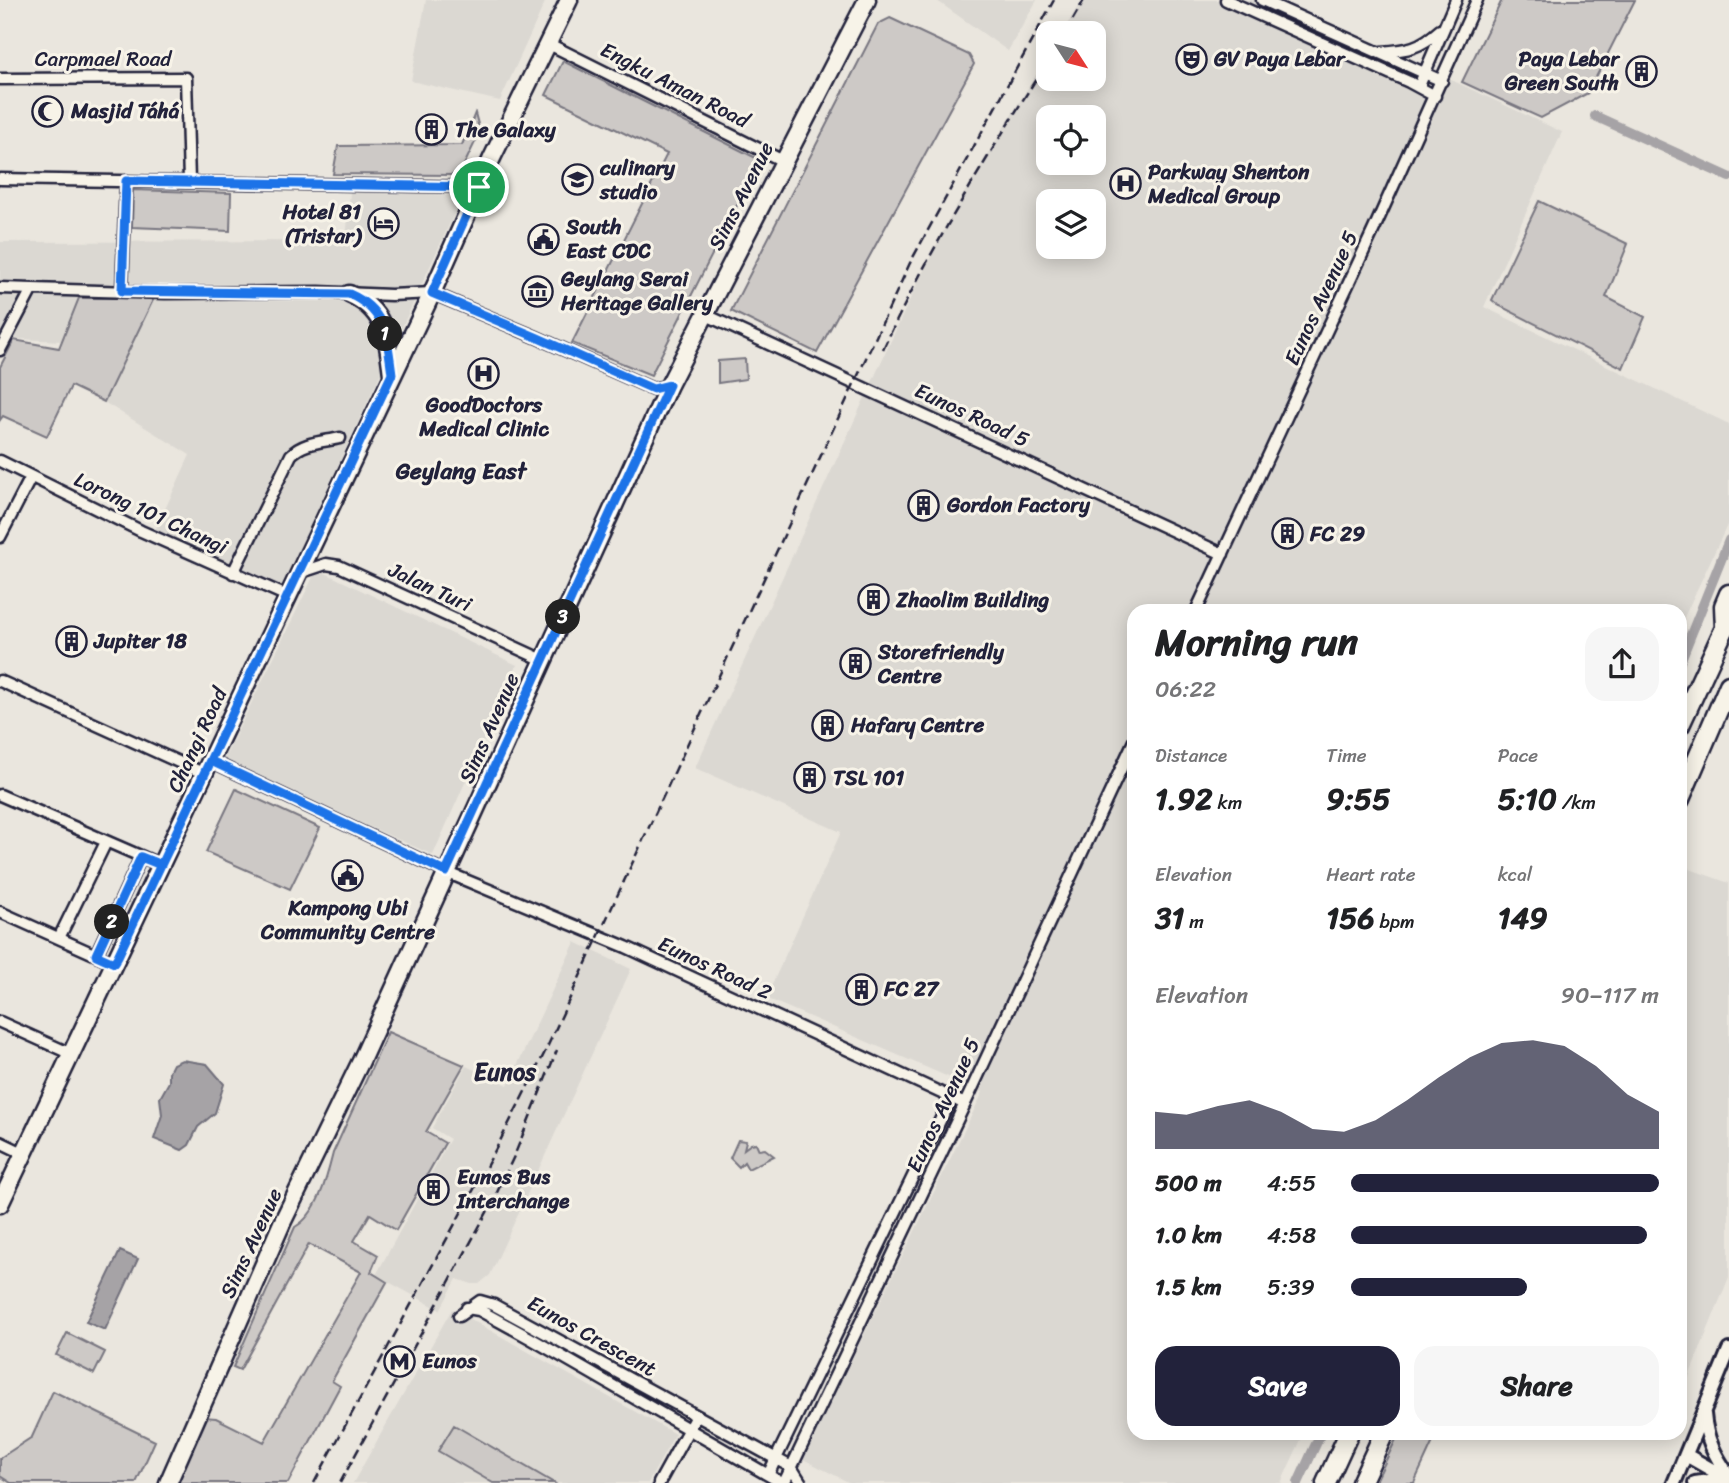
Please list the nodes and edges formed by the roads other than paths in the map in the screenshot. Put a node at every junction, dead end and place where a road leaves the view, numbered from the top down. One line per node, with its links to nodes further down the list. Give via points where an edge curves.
1 (569, 0): 8 (main road, Changi Road)
2 (867, 0): 15 (main road, Sims Avenue)
3 (1226, 0): 13 (street)
4 (1262, 0): 9 (street)
5 (1456, 0): 7 (street)
6 (1477, 0): 12 (street, Eunos Avenue 5)
7 (1444, 27): 9 (street, via 1411,50); 10 (street)
8 (549, 44): 15 (street, Engku Aman Road); 19 (main road, Changi Road)
9 (1381, 52): 10 (street)
10 (1424, 72): 12 (street); 13 (street)
11 (0, 79): 18 (street, Carpmael Road, via 186,78)
12 (1442, 81): 14 (street, Eunos Avenue 5)
13 (1419, 86): 14 (street)
14 (1435, 96): 33 (street, Eunos Avenue 5)
15 (783, 161): 25 (main road, Sims Avenue)
16 (0, 180): 17 (street)
17 (126, 181): 18 (street); 22 (street)
18 (189, 181): 19 (street)
19 (479, 187): 23 (main road, Changi Road)
20 (0, 288): 21 (street)
21 (32, 289): 22 (street); 26 (street)
22 (122, 291): 24 (street)
23 (432, 293): 24 (street); 27 (main road, Changi Road); 28 (street, via 653,389)
24 (349, 294): 27 (main road, via 379,316)
25 (704, 314): 28 (main road, Sims Avenue); 33 (street, Eunos Road 5)
26 (0, 350)
27 (392, 374): 35 (main road, Changi Road)
28 (669, 385): 40 (main road, Sims Avenue)
29 (340, 438): 34 (street, via 307,444 291,455)
30 (0, 461): 31 (street, Lorong 101 Changi)
31 (31, 477): 32 (street); 34 (street, Lorong 101 Changi)
32 (0, 537)
33 (1223, 554): 38 (street, Eunos Avenue 5)
34 (233, 573): 37 (street, Lorong 101 Changi)
35 (298, 573): 37 (main road, Changi Road); 40 (street, Jalan Turi, via 326,564 339,566)
36 (1729, 594): 39 (highway, via 1724,606)
37 (287, 597): 46 (main road, Changi Road)
38 (1199, 604)
39 (1727, 624): 44 (highway)
40 (543, 660): 53 (main road, Sims Avenue)
41 (0, 681): 46 (street, Eunos Road 2, via 123,737)
42 (1729, 685): 47 (highway)
43 (1729, 708): 48 (highway)
44 (1687, 710)
45 (1127, 756): 61 (street, Eunos Avenue 5)
46 (208, 768): 52 (main road, Changi Road); 53 (street, Eunos Road 2)
47 (1687, 784)
48 (1687, 787)
49 (0, 795): 50 (street)
50 (106, 842): 51 (street); 55 (street)
51 (141, 857): 52 (street); 56 (street)
52 (161, 865): 57 (main road, Changi Road)
53 (446, 872): 60 (street, Eunos Road 2, via 626,947); 78 (main road, Sims Avenue, via 282,1223)
54 (0, 912): 55 (street)
55 (59, 938): 56 (street)
56 (96, 955): 57 (street)
57 (114, 963): 59 (main road, Changi Road)
58 (0, 1022): 59 (street)
59 (69, 1054): 63 (main road, Changi Road)
60 (951, 1098): 61 (street, Eunos Road 2); 74 (street, Eunos Avenue 5)
61 (965, 1104): 75 (street, Eunos Avenue 5)
62 (0, 1142): 63 (street)
63 (23, 1153): 64 (main road, Changi Road)
64 (0, 1204)
65 (467, 1308): 66 (street); 69 (street, Eunos Crescent, via 480,1301 494,1305); 70 (street, Eunos Crescent, via 479,1310)
66 (458, 1316)
67 (1729, 1350): 68 (street)
68 (1704, 1410): 73 (street); 77 (street, via 1709,1446)
69 (696, 1416): 70 (street); 74 (street, Eunos Crescent)
70 (689, 1429): 76 (street, Eunos Crescent); 79 (street)
71 (1346, 1440): 82 (highway)
72 (1381, 1440): 83 (highway)
73 (1686, 1455): 77 (street); 84 (street)
74 (776, 1459): 75 (street, Eunos Crescent); 76 (street, Eunos Avenue 5)
75 (791, 1467): 80 (street, Eunos Avenue 5); 81 (street)
76 (768, 1475): 80 (street, Eunos Crescent)
77 (1729, 1479): 85 (street)
78 (168, 1483)
79 (659, 1483)
80 (783, 1483)
81 (800, 1483)
82 (1326, 1483)
83 (1361, 1483)
84 (1674, 1483)
85 (1695, 1483)

